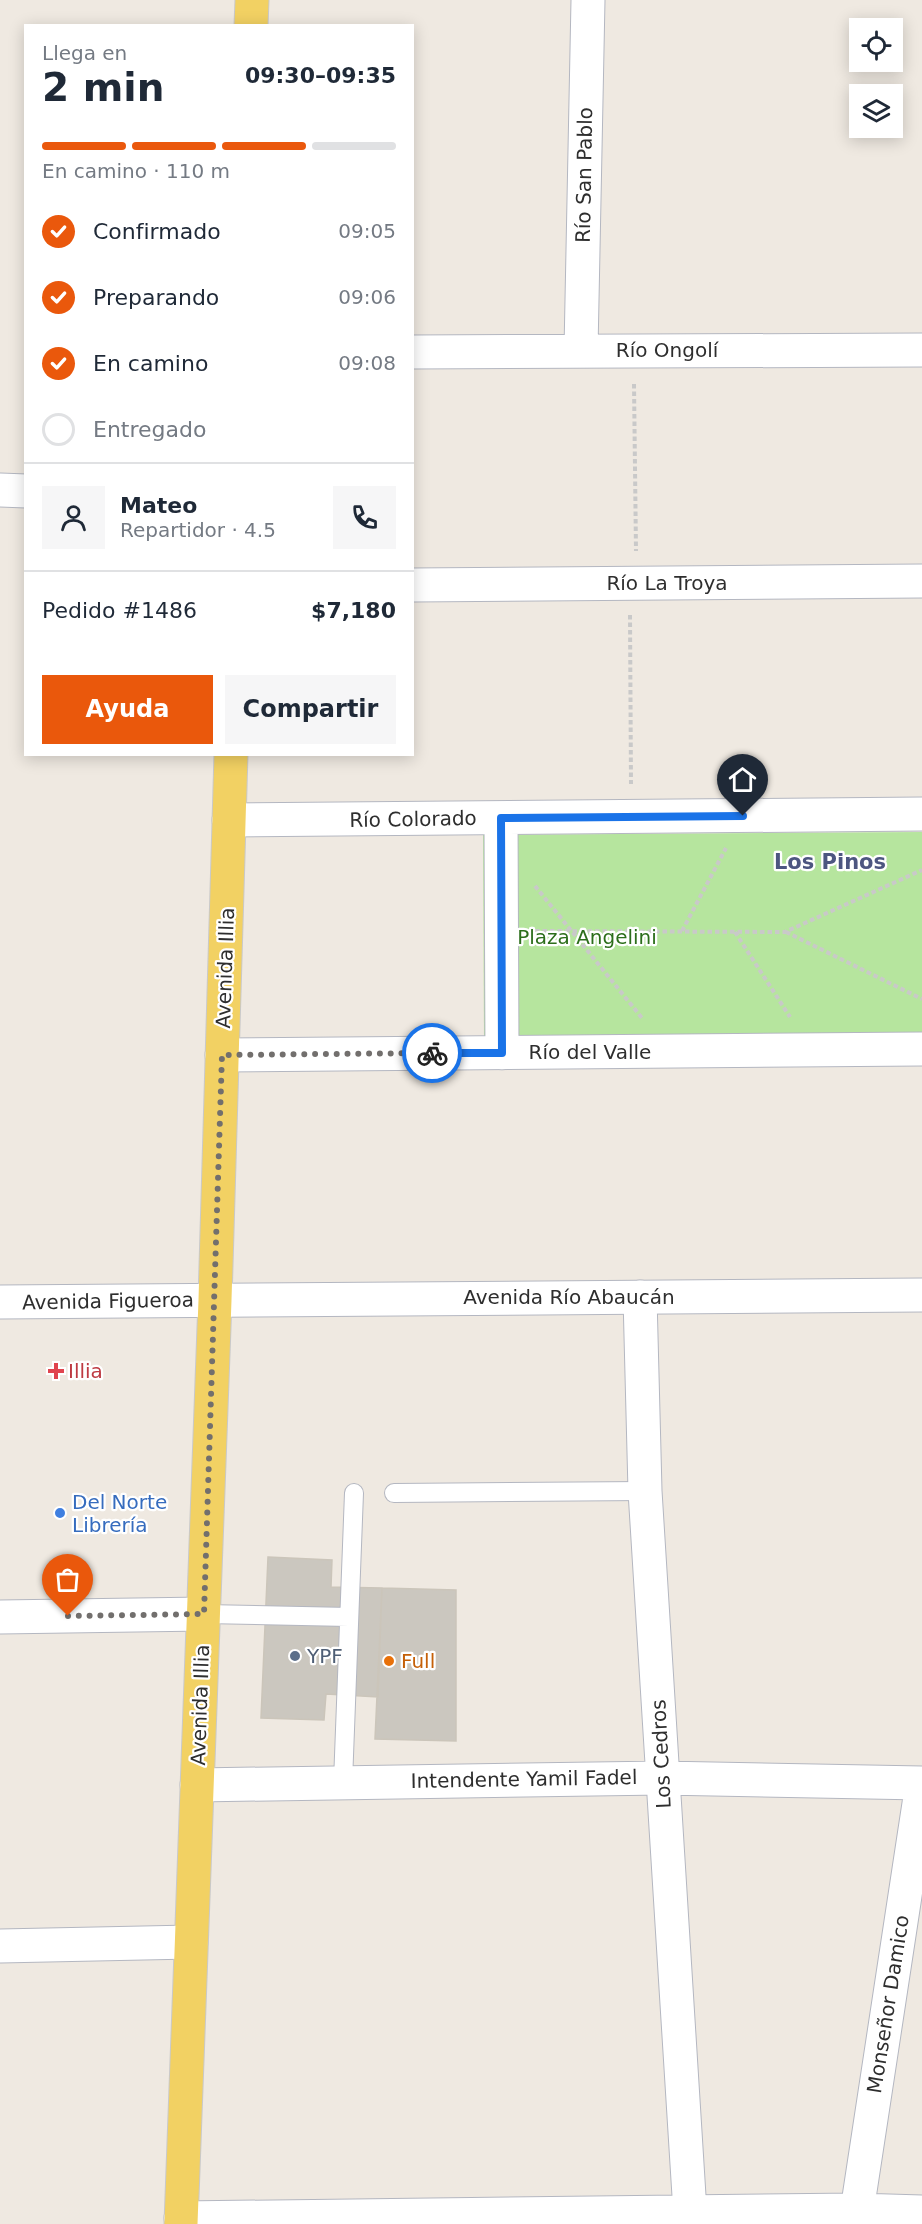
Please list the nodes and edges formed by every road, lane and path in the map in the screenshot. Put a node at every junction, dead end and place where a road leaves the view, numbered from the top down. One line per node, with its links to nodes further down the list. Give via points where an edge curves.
1 (252, 0): 3 (main road)
2 (588, 0): 5 (street, Río San Pablo)
3 (252, 24)
4 (922, 350): 5 (street, Río Ongolí)
5 (581, 351): 6 (street, Río Ongolí)
6 (414, 352)
7 (0, 490): 8 (street)
8 (24, 491)
9 (922, 581): 10 (street, Río La Troya)
10 (414, 585)
11 (231, 756): 13 (main road, Avenida Illia)
12 (922, 814): 14 (street, Río Colorado)
13 (229, 820): 14 (street, Río Colorado); 27 (main road, Avenida Illia)
14 (501, 831): 17 (street); 18 (path)
15 (729, 842): 19 (path)
16 (922, 870): 21 (path)
17 (501, 931): 18 (path); 26 (street)
18 (572, 931): 19 (path); 24 (path)
19 (682, 932): 20 (path)
20 (734, 932): 21 (path); 23 (path)
21 (785, 932): 22 (path)
22 (922, 999)
23 (792, 1020)
24 (645, 1021)
25 (922, 1050): 26 (street, Río del Valle)
26 (502, 1053): 27 (street, Río del Valle)
27 (222, 1055): 30 (main road, Avenida Illia)
28 (922, 1295): 29 (street, Avenida Río Abaucán)
29 (640, 1297): 30 (street, Avenida Río Abaucán); 32 (street, Los Cedros)
30 (215, 1300): 31 (street, Avenida Figueroa); 35 (main road, Avenida Illia)
31 (0, 1302)
32 (645, 1491): 34 (lane); 38 (street, Los Cedros)
33 (354, 1493): 37 (lane)
34 (394, 1493)
35 (204, 1614): 36 (street); 37 (lane); 41 (main road, Avenida Illia)
36 (0, 1617)
37 (349, 1617): 39 (lane)
38 (662, 1778): 39 (street, Intendente Yamil Fadel); 40 (street, Intendente Yamil Fadel); 44 (street, Los Cedros)
39 (343, 1782): 41 (street, Intendente Yamil Fadel)
40 (922, 1784): 46 (street, Monseñor Damico)
41 (197, 1785): 42 (main road, Avenida Illia)
42 (191, 1942): 43 (street); 47 (main road, Avenida Illia)
43 (0, 1946)
44 (690, 2212): 46 (street); 47 (street)
45 (922, 2212): 46 (street)
46 (856, 2217)
47 (181, 2221)

